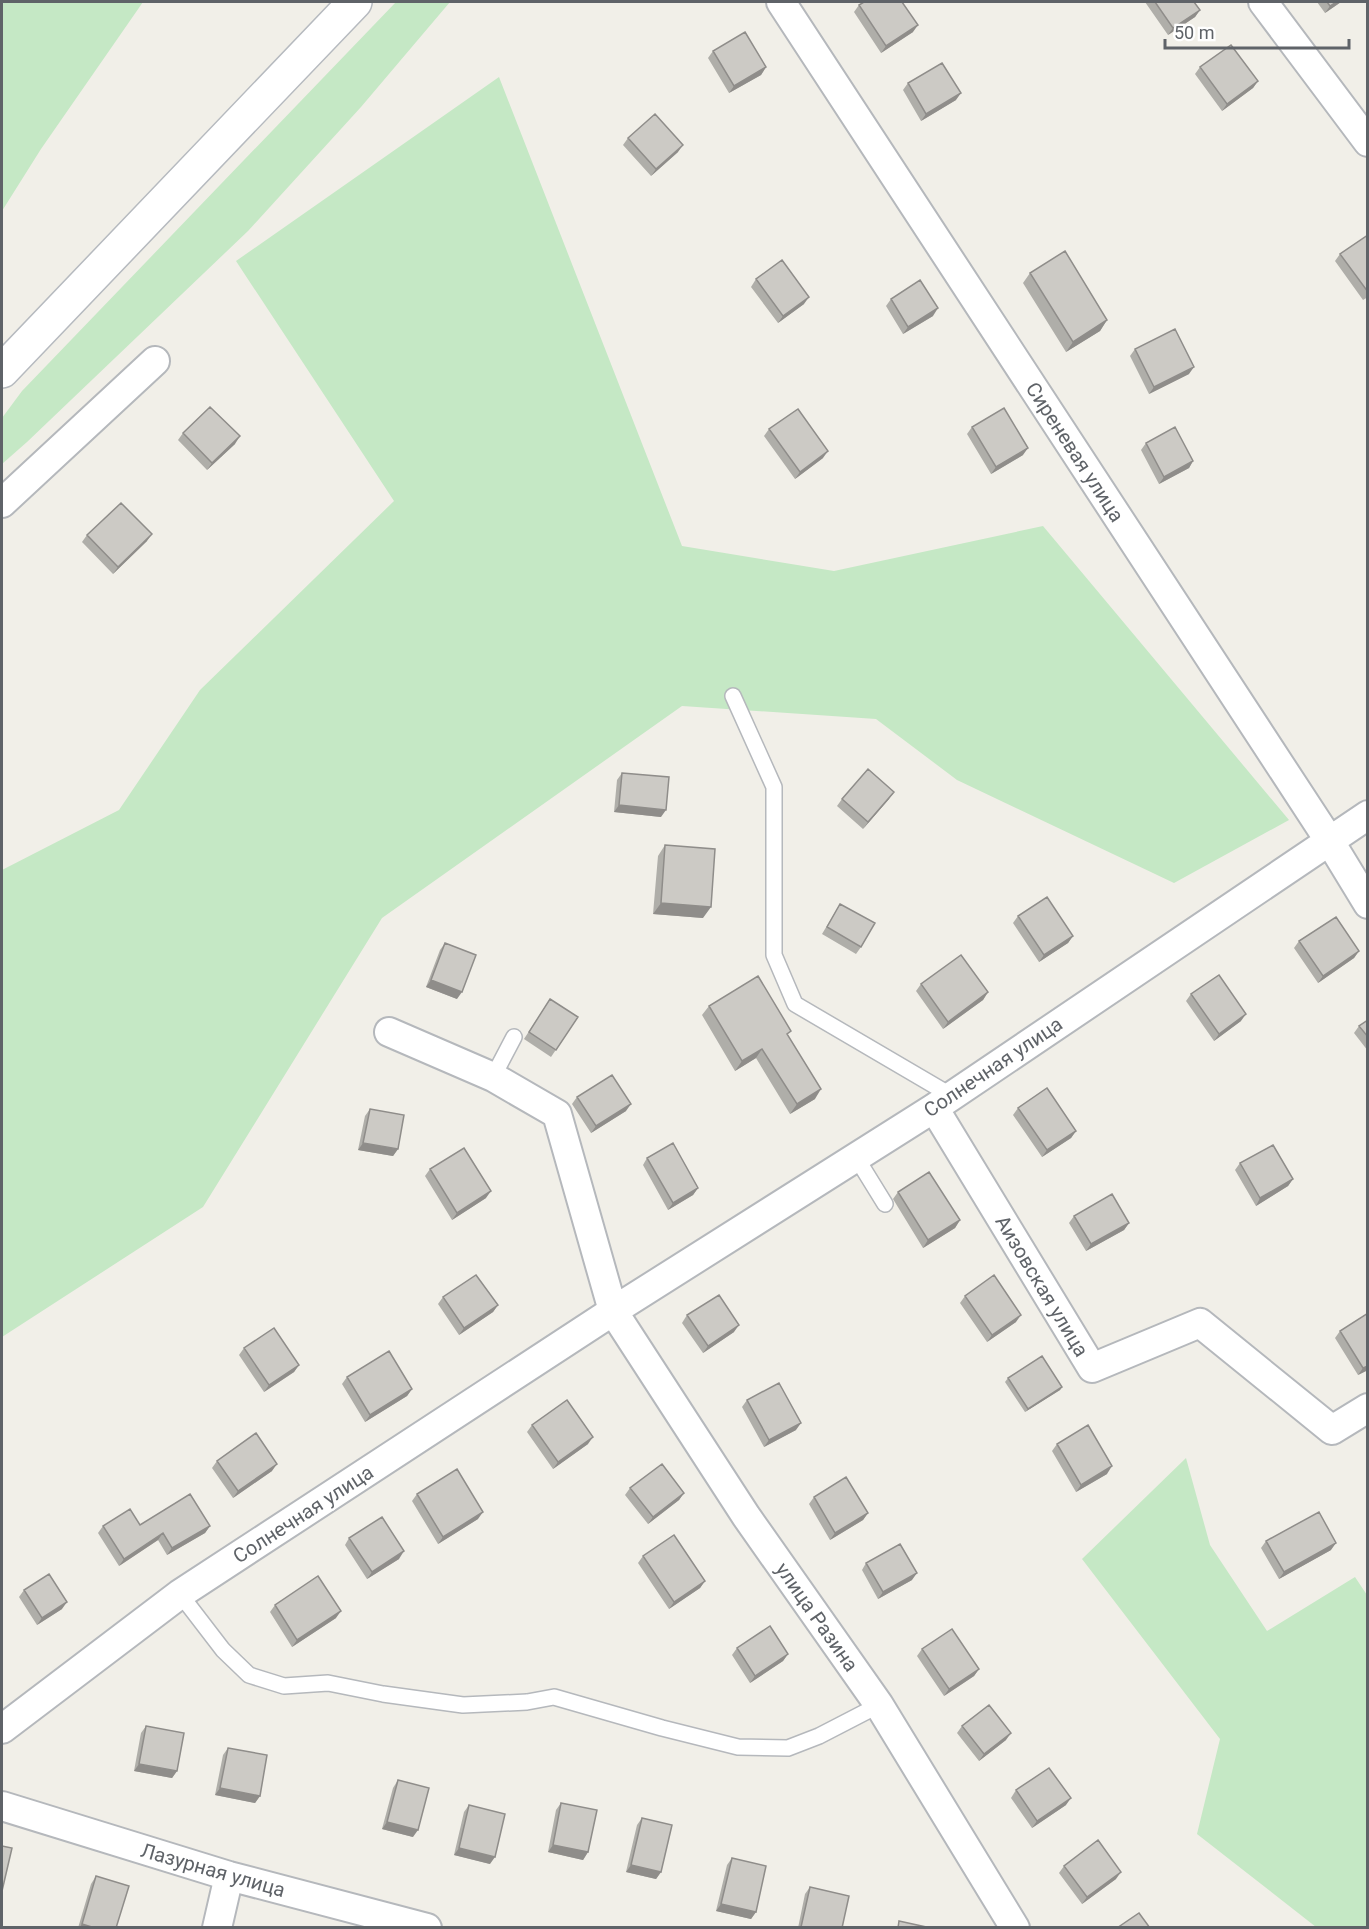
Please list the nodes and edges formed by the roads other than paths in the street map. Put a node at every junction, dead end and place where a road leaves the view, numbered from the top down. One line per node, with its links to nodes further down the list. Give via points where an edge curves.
1 (355, 2): 6 (street)
2 (781, 2): 10 (street, Сиреневая улица)
3 (1263, 2): 4 (street)
4 (1368, 142)
5 (155, 361): 7 (street)
6 (2, 371)
7 (2, 503)
8 (733, 696): 15 (lane, via 774,787 774,955 795,1004)
9 (1368, 815): 10 (street, Солнечная улица)
10 (1329, 840): 11 (street, Сиреневая улица); 15 (street, Солнечная улица)
11 (1368, 904)
12 (389, 1032): 14 (street)
13 (514, 1037): 14 (lane)
14 (493, 1077): 18 (street, via 557,1114)
15 (943, 1102): 16 (street, Солнечная улица); 19 (street, Аизовская улица, via 1092,1368 1200,1323 1332,1430)
16 (856, 1157): 17 (lane); 18 (street, Солнечная улица)
17 (885, 1204)
18 (613, 1311): 20 (street, Солнечная улица); 21 (street, улица Разина, via 746,1516)
19 (1368, 1408)
20 (180, 1594): 21 (lane, via 223,1650 249,1675 284,1686 328,1683 463,1705 554,1697 738,1747 788,1748); 22 (street, Солнечная улица)
21 (879, 1706): 27 (street, улица Разина)
22 (2, 1729)
23 (2, 1806): 24 (street, Лазурная улица)
24 (229, 1876): 25 (street); 26 (street, Лазурная улица)
25 (217, 1928)
26 (427, 1928)
27 (1015, 1928)

